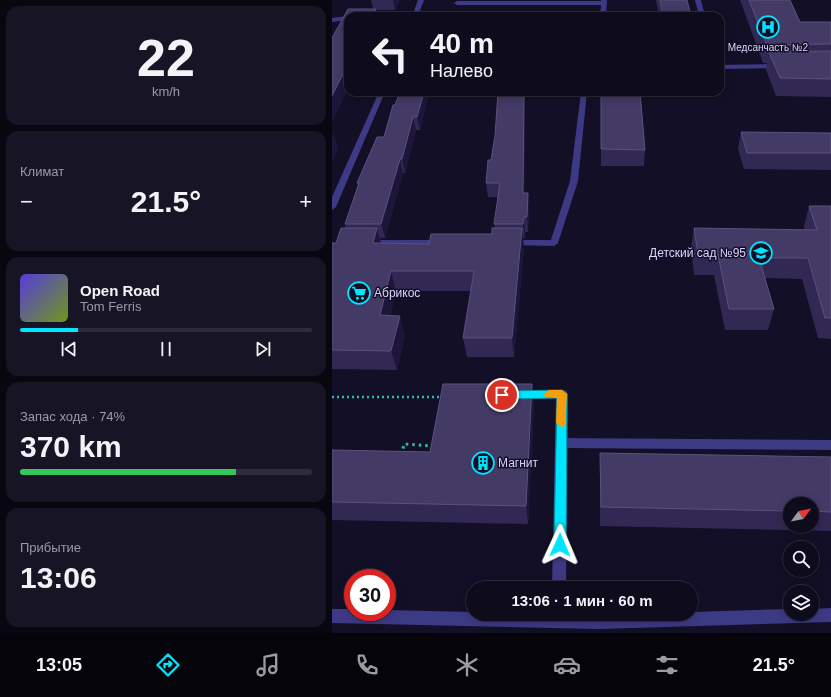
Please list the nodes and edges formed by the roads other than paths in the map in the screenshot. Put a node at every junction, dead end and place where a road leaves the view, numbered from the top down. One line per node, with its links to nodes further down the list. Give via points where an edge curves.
1 (421, 0): 5 (street)
2 (698, 0): 7 (street)
3 (604, 1): 4 (street); 6 (street)
4 (457, 3)
5 (416, 12)
6 (603, 12)
7 (701, 12)
8 (344, 18): 9 (street)
9 (332, 20)
10 (783, 66): 11 (street)
11 (724, 67)
12 (380, 96): 14 (street)
13 (584, 96): 17 (street, via 574,181 554,243)
14 (332, 207)
15 (356, 243): 16 (street)
16 (451, 243)
17 (499, 243)
18 (506, 395): 19 (street, via 562,394)
19 (561, 444): 20 (street); 21 (street)
20 (831, 445)
21 (559, 581)
22 (831, 615): 25 (street)
23 (332, 616): 24 (street)
24 (466, 617)
25 (698, 619)
26 (589, 621): 27 (street)
27 (632, 621)

